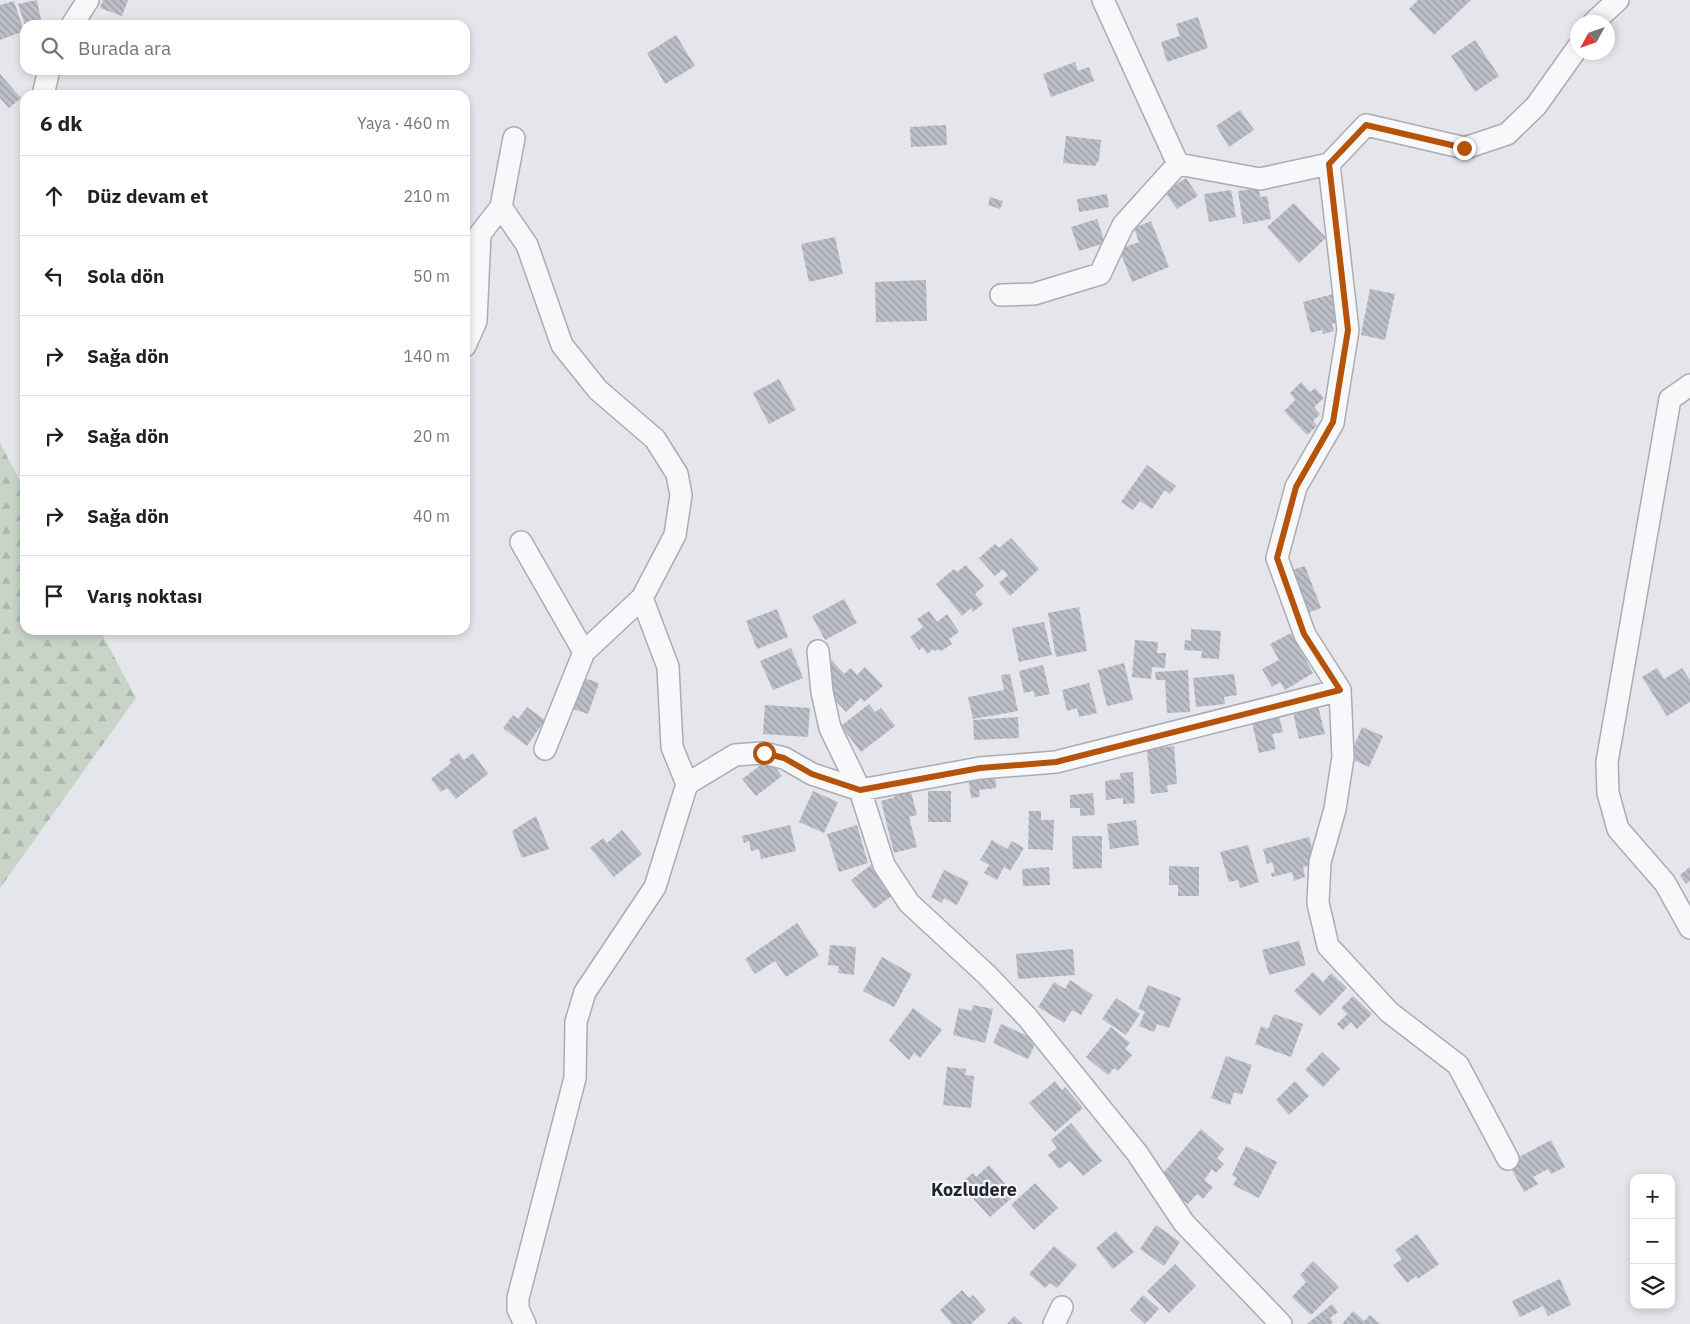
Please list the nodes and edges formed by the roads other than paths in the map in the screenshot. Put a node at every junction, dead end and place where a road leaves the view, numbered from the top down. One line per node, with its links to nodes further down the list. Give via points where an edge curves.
1 (88, 0): 5 (street)
2 (1103, 0): 10 (street)
3 (1618, 0): 4 (street)
4 (1602, 15)
5 (75, 20)
6 (1570, 58): 11 (street, via 1536,106 1507,134 1464,148 1366,125)
7 (48, 75): 8 (street)
8 (44, 90)
9 (514, 138): 12 (street)
10 (1178, 164): 11 (street, via 1260,179); 13 (street, via 1123,225 1100,274 1034,294)
11 (1329, 164): 20 (street, via 1348,330 1333,422 1296,487 1277,558 1304,634)
12 (501, 207): 14 (street, via 480,234 476,321); 17 (street, via 527,245 562,346 598,390 655,439 677,474 681,496 675,535)
13 (1001, 294)
14 (470, 335)
15 (1690, 385): 24 (street, via 1670,399 1606,762 1608,793 1618,829 1666,883)
16 (521, 542): 19 (street)
17 (642, 598): 19 (street); 22 (street, via 668,667 672,747)
18 (818, 651): 23 (street, via 830,728)
19 (584, 652): 21 (street)
20 (1340, 690): 23 (street, via 1056,762 980,768); 25 (street, via 1343,757 1335,809 1320,862 1318,903 1328,946 1390,1012 1458,1066)
21 (545, 749)
22 (686, 784): 23 (street, via 735,755 764,753 784,758 812,774); 26 (street, via 655,887 599,970 576,1022 575,1078 518,1298 518,1309)
23 (860, 790): 27 (street, via 884,865 908,903 1027,1017 1137,1154 1184,1223)
24 (1690, 928)
25 (1508, 1159)
26 (525, 1324)
27 (1281, 1324)

